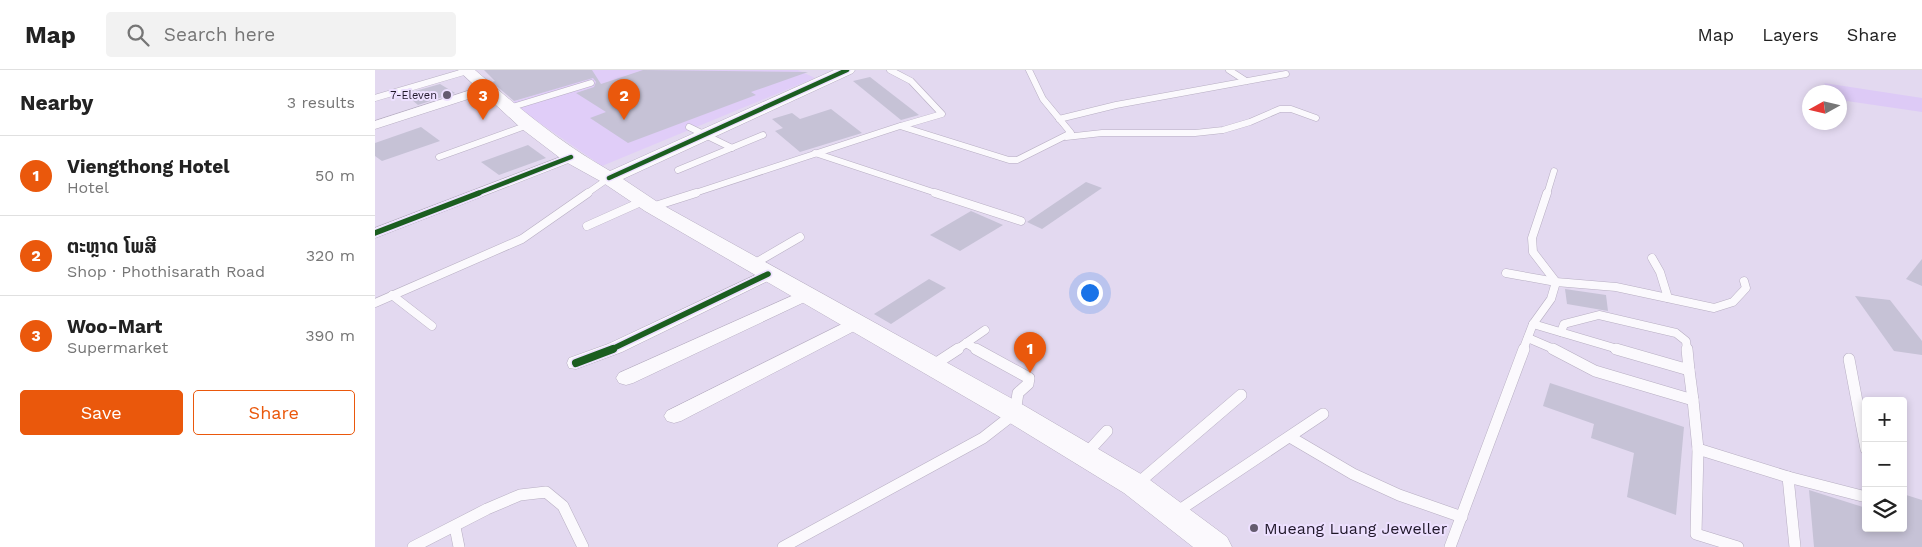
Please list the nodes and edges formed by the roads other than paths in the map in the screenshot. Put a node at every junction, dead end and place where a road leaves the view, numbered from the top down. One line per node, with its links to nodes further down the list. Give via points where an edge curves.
1 (467, 70): 9 (main road); 10 (lane)
2 (847, 70): 17 (main road)
3 (891, 70): 16 (lane, via 911,81 942,114)
4 (1029, 70): 13 (lane, via 1043,99)
5 (1229, 70): 7 (lane)
6 (1286, 74): 7 (lane)
7 (1246, 81): 13 (lane)
8 (591, 83): 11 (lane)
9 (486, 89): 11 (main road); 14 (street)
10 (375, 98)
11 (509, 108): 15 (main road)
12 (1316, 118): 19 (lane, via 1291,109 1280,109 1223,130)
13 (1059, 119): 19 (lane, via 1071,133)
14 (375, 125)
15 (528, 125): 22 (lane); 23 (main road)
16 (900, 126): 19 (lane, via 1009,160 1023,158); 21 (lane)
17 (696, 131): 20 (lane); 26 (main road)
18 (763, 135): 20 (lane)
19 (1066, 137)
20 (732, 148): 24 (lane)
21 (815, 153): 27 (lane); 28 (lane)
22 (439, 157)
23 (571, 158): 26 (main road); 30 (street)
24 (678, 170)
25 (1554, 171): 36 (lane, via 1531,238 1533,252)
26 (609, 178): 27 (main road); 38 (lane, via 522,239)
27 (647, 204): 29 (lane); 33 (main road)
28 (1021, 221)
29 (587, 226)
30 (375, 233)
31 (800, 237): 33 (lane)
32 (1652, 258): 39 (lane)
33 (760, 270): 37 (main road); 49 (street, via 615,348)
34 (1506, 274): 36 (lane)
35 (1744, 281): 39 (lane, via 1746,288 1742,296 1729,306 1714,308)
36 (1556, 282): 39 (lane, via 1616,287); 42 (lane, via 1551,299)
37 (805, 295): 41 (main road); 52 (street)
38 (392, 296): 40 (lane); 43 (lane)
39 (1668, 298)
40 (375, 303)
41 (855, 323): 50 (main road); 57 (street)
42 (1533, 324): 45 (lane); 46 (lane)
43 (432, 326)
44 (985, 330): 47 (lane)
45 (1561, 332): 51 (lane); 51 (lane, via 1564,324 1599,315 1676,333 1686,340)
46 (1528, 338): 54 (lane, via 1595,371); 67 (lane)
47 (966, 343): 50 (lane); 55 (lane, via 1029,378 1028,384 1018,393)
48 (1849, 359): 60 (lane)
49 (576, 363)
50 (932, 366): 55 (main road)
51 (1689, 370): 54 (lane)
52 (626, 378)
53 (1241, 395): 64 (lane)
54 (1693, 400): 61 (lane)
55 (1015, 413): 62 (main road); 73 (lane, via 983,438)
56 (1323, 414): 59 (lane)
57 (674, 416)
58 (1107, 431): 62 (lane)
59 (1290, 438): 66 (lane); 67 (lane, via 1353,474 1399,495)
60 (1865, 442)
61 (1697, 449): 63 (lane); 75 (lane, via 1696,534)
62 (1085, 455): 64 (main road)
63 (1788, 477): 65 (lane); 76 (lane)
64 (1135, 485): 66 (main road)
65 (1862, 496)
66 (1173, 514): 69 (main road)
67 (1462, 517): 74 (lane)
68 (455, 527): 70 (lane); 71 (lane); 72 (lane, via 520,495 545,492 563,506)
69 (1204, 544)
70 (413, 547)
71 (459, 547)
72 (583, 547)
73 (783, 547)
74 (1450, 547)
75 (1739, 547)
76 (1795, 547)

